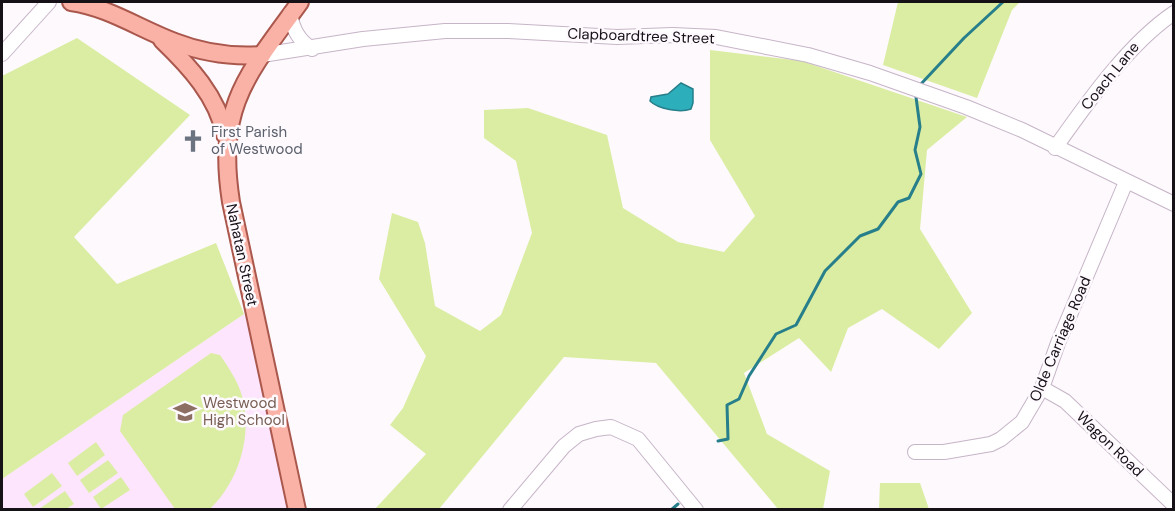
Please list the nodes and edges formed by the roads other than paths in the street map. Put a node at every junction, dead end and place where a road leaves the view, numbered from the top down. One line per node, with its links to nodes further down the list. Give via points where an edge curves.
1 (49, 2): 7 (street)
2 (71, 2): 5 (main road, Clapboardtree Street, via 111,13)
3 (295, 8): 6 (street, Nahatan Street, via 297,36); 8 (main road, Nahatan Street)
4 (1173, 13): 10 (street, Coach Lane, via 1144,36)
5 (155, 34): 8 (main road, Clapboardtree Street, via 220,54); 9 (main road, Clapboardtree Street, via 196,75 219,113)
6 (312, 49): 8 (street, Clapboardtree Street); 10 (street, Clapboardtree Street, via 363,39 445,31 716,37 808,55 870,73 966,107)
7 (2, 54)
8 (262, 56): 9 (main road, Nahatan Street, via 240,91)
9 (226, 144): 16 (main road, Nahatan Street, via 231,202)
10 (1055, 148): 11 (street, Clapboardtree Street)
11 (1126, 182): 12 (street, Clapboardtree Street); 13 (street, Olde Carriage Road)
12 (1173, 204)
13 (1042, 388): 14 (street, Olde Carriage Road, via 1022,423 1001,439 944,452); 15 (street, Wagon Road, via 1065,401)
14 (915, 452)
15 (1173, 505)
16 (297, 510)
17 (510, 510): 18 (street, via 564,446 579,434 611,427 638,439)
18 (696, 510)

